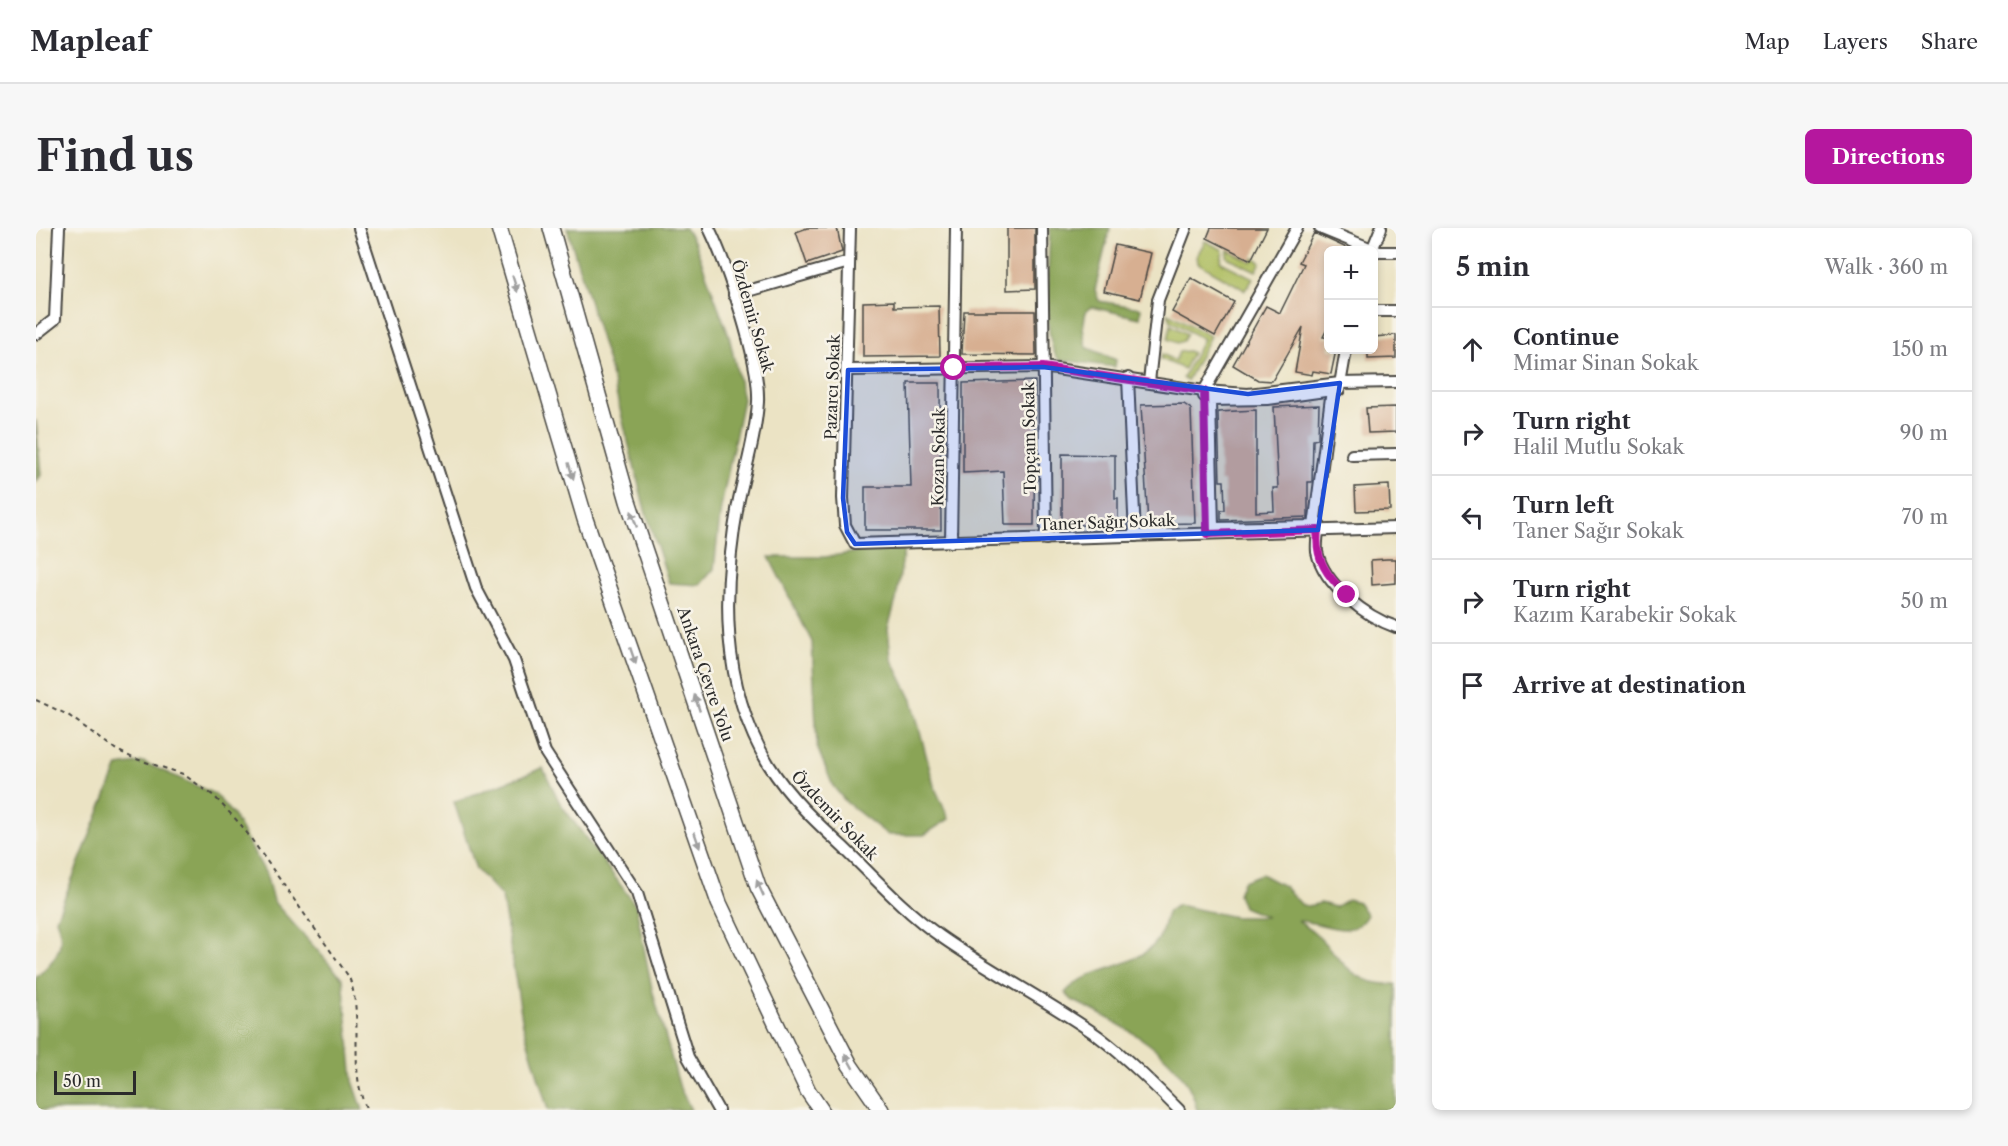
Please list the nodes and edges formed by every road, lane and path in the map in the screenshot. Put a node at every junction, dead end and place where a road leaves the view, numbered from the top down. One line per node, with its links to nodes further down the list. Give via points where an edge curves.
1 (59, 228): 21 (street, via 55,319)
2 (359, 228): 45 (street, via 476,588 514,660 545,752 637,893 688,1057)
3 (499, 228): 46 (highway, one-way to 46, via 585,519 719,903 807,1091)
4 (550, 228): 47 (highway, Ankara Çevre Yolu, one-way to 4, via 850,1065 758,886 628,501)
5 (709, 228): 18 (street, Özdemir Sokak)
6 (850, 228): 17 (street, Pazarcı Sokak)
7 (956, 228): 24 (street, Kozan Sokak)
8 (1042, 228): 23 (street, Topçam Sokak)
9 (1186, 228): 28 (street, via 1157,307)
10 (1297, 228): 30 (street)
11 (1320, 228): 13 (street)
12 (1381, 228): 14 (street)
13 (1363, 246)
14 (1374, 246)
15 (1378, 252): 16 (street)
16 (1396, 252)
17 (849, 262): 18 (street); 25 (street, Pazarcı Sokak)
18 (734, 295): 48 (street, Özdemir Sokak, via 754,363 758,399 731,550 729,655 737,694 763,754 797,802 923,924 1096,1035 1136,1067)
19 (1378, 311): 20 (street)
20 (1396, 311)
21 (36, 334)
22 (1345, 354): 29 (street)
23 (1043, 367): 24 (street); 26 (street); 37 (street, Topçam Sokak)
24 (954, 368): 25 (street); 38 (street, Kozan Sokak)
25 (848, 370): 39 (street, Pazarcı Sokak, via 844,518)
26 (1128, 378): 28 (street); 36 (street)
27 (1396, 381): 29 (street)
28 (1149, 382): 30 (street)
29 (1336, 387): 29 (street, via 1268,399 1210,400 1213,528 1314,526); 30 (street, via 1268,393); 34 (street)
30 (1204, 391): 35 (street)
31 (1396, 454): 32 (street)
32 (1352, 456)
33 (1396, 528): 34 (street, Taner Sağır Sokak)
34 (1318, 530): 35 (street, Taner Sağır Sokak); 40 (street, via 1317,552 1325,571)
35 (1207, 534): 36 (street, Taner Sağır Sokak)
36 (1135, 536): 37 (street, Taner Sağır Sokak)
37 (1046, 539): 38 (street, Taner Sağır Sokak)
38 (951, 542): 39 (street, Taner Sağır Sokak)
39 (855, 544)
40 (1370, 614): 41 (street); 42 (street, via 1367,620)
41 (1396, 627)
42 (1396, 633)
43 (36, 700): 44 (path, via 69,715 98,739 133,758 194,780 242,826 349,977 355,1000 358,1084)
44 (367, 1110)
45 (718, 1110)
46 (820, 1110)
47 (881, 1110)
48 (1179, 1110)

